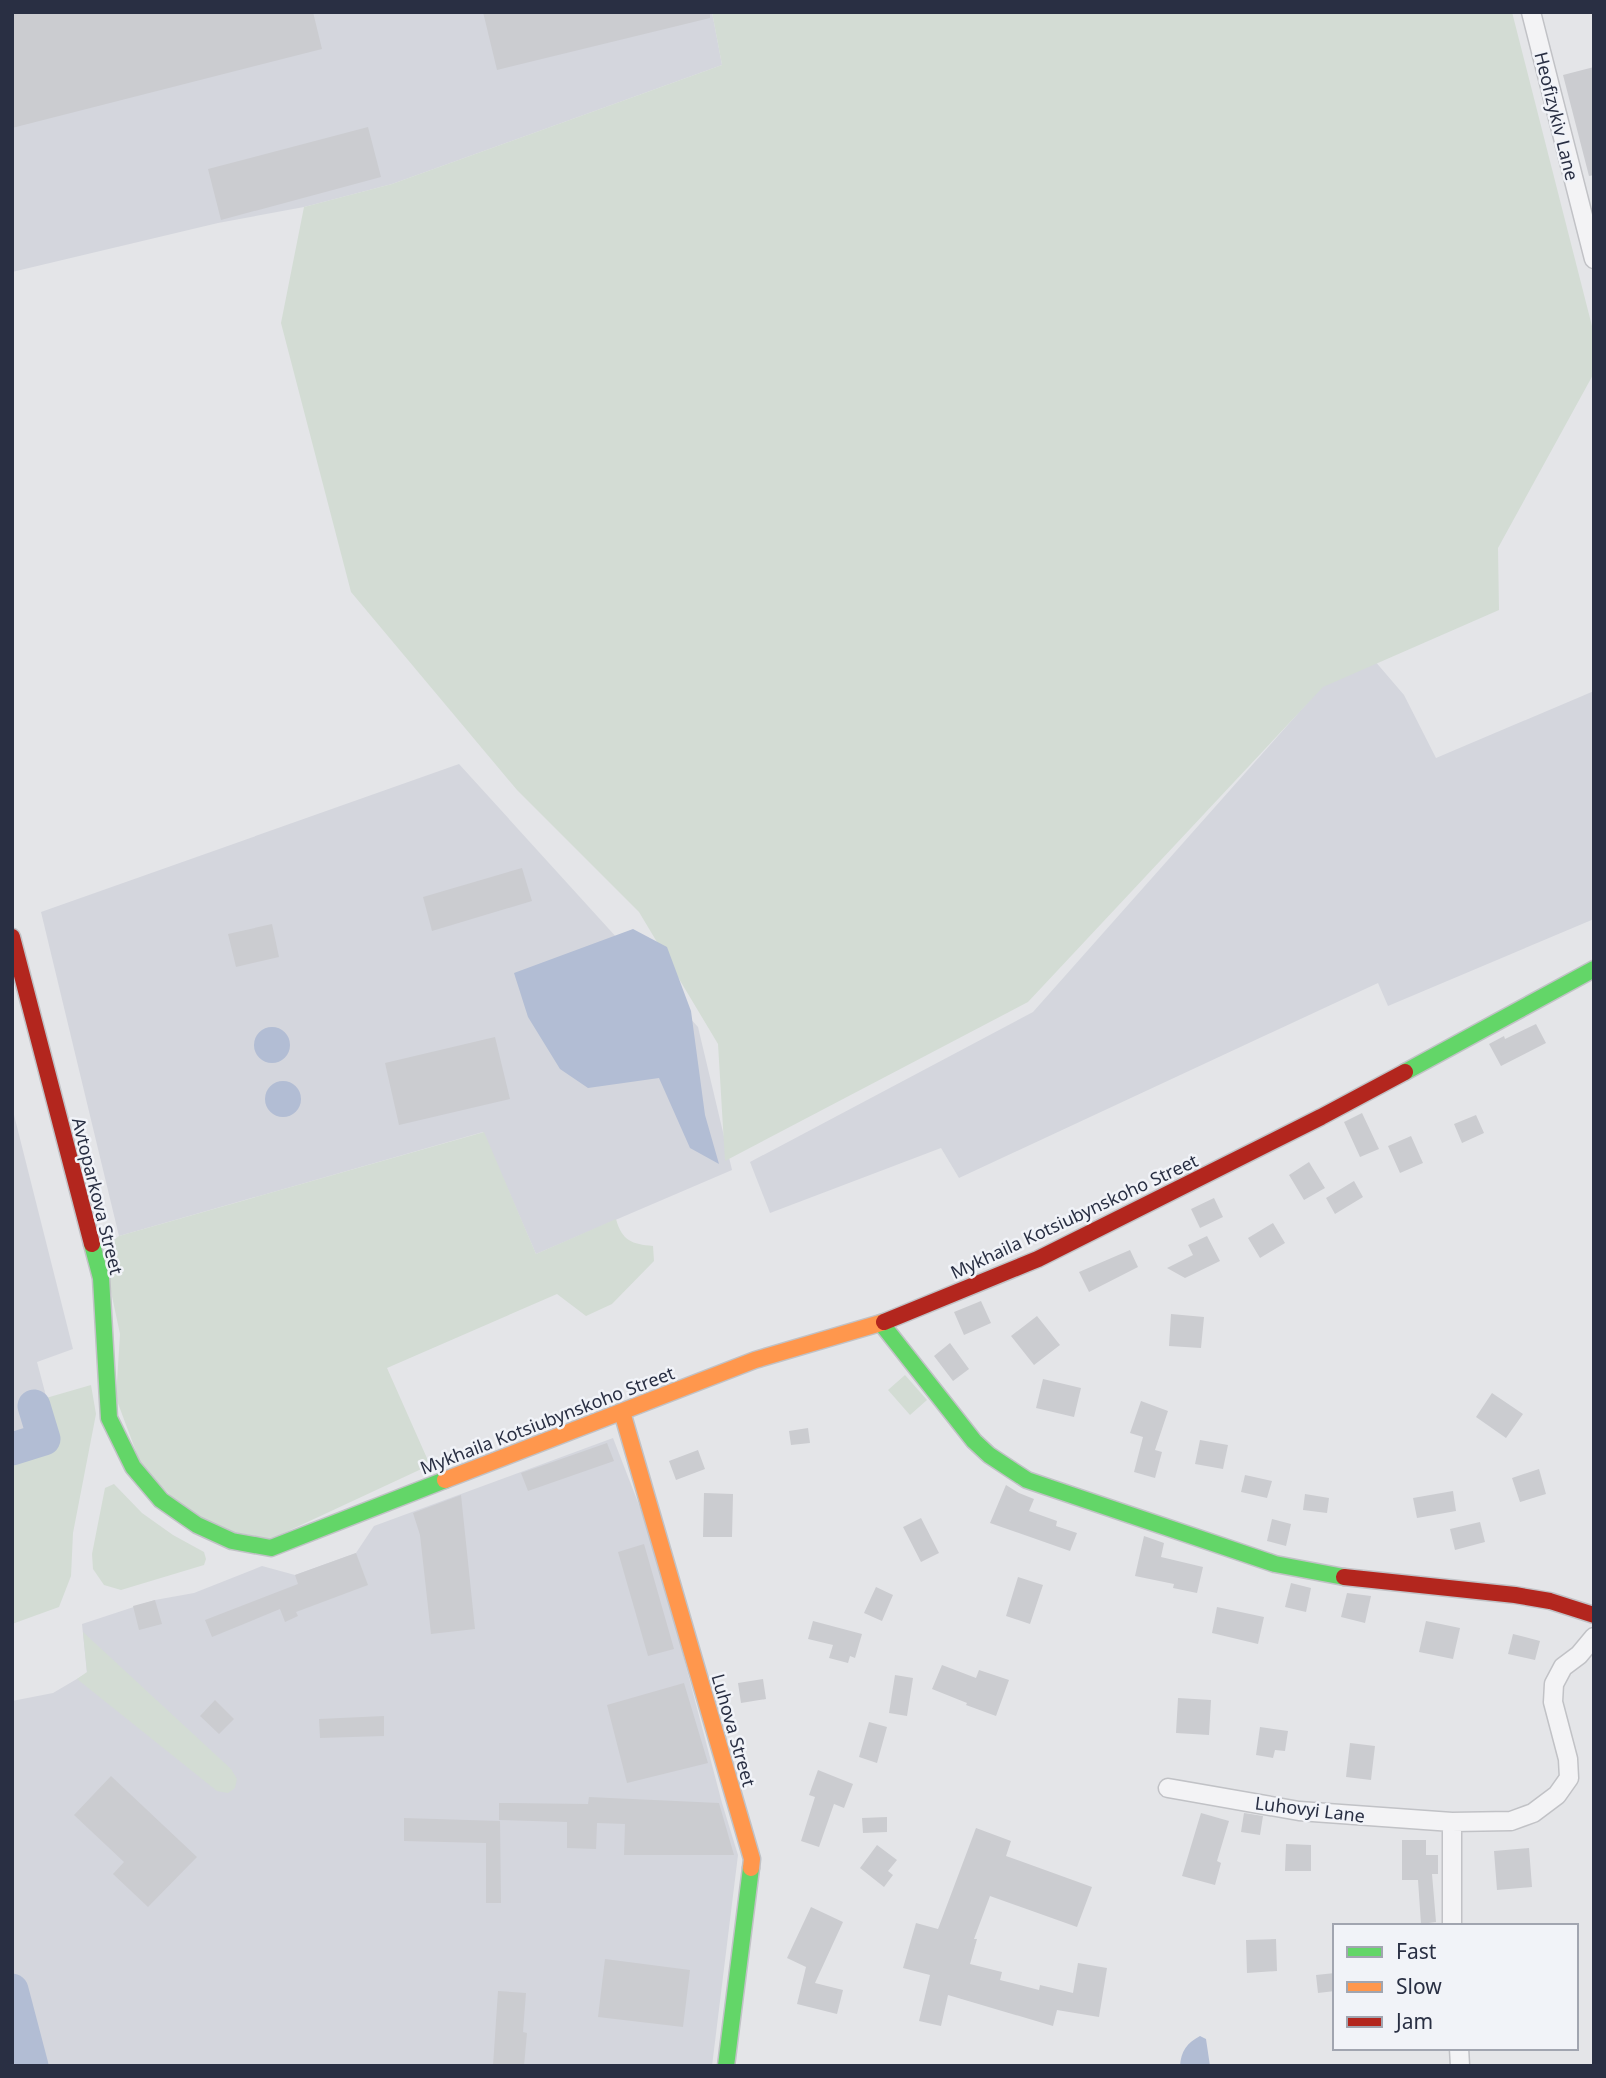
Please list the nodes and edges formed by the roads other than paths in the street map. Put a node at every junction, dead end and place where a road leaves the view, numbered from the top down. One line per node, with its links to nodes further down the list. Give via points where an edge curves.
1 (1531, 12): 2 (street, Heofizykiv Lane)
2 (1594, 260)
3 (12, 937): 7 (street, Avtoparkova Street, via 101,1278 108,1418 133,1467 161,1500 197,1525 232,1541)
4 (1594, 969): 5 (street, Mykhaila Kotsiubynskoho Street, via 1321,1117 1038,1259)
5 (881, 1323): 6 (street, Mykhaila Kotsiubynskoho Street, via 755,1360); 8 (street, via 974,1441 1027,1480 1275,1564 1407,1585 1515,1595)
6 (622, 1412): 7 (street, Mykhaila Kotsiubynskoho Street); 13 (street, Luhova Street, via 751,1859)
7 (271, 1548)
8 (1594, 1615)
9 (1594, 1637): 11 (street, Luhovyi Lane, via 1563,1667 1554,1684 1553,1702 1569,1778 1557,1795 1533,1813 1511,1821)
10 (1168, 1788): 11 (street, Luhovyi Lane, via 1298,1811)
11 (1452, 1822): 12 (street)
12 (1452, 1924)
13 (726, 2066)

